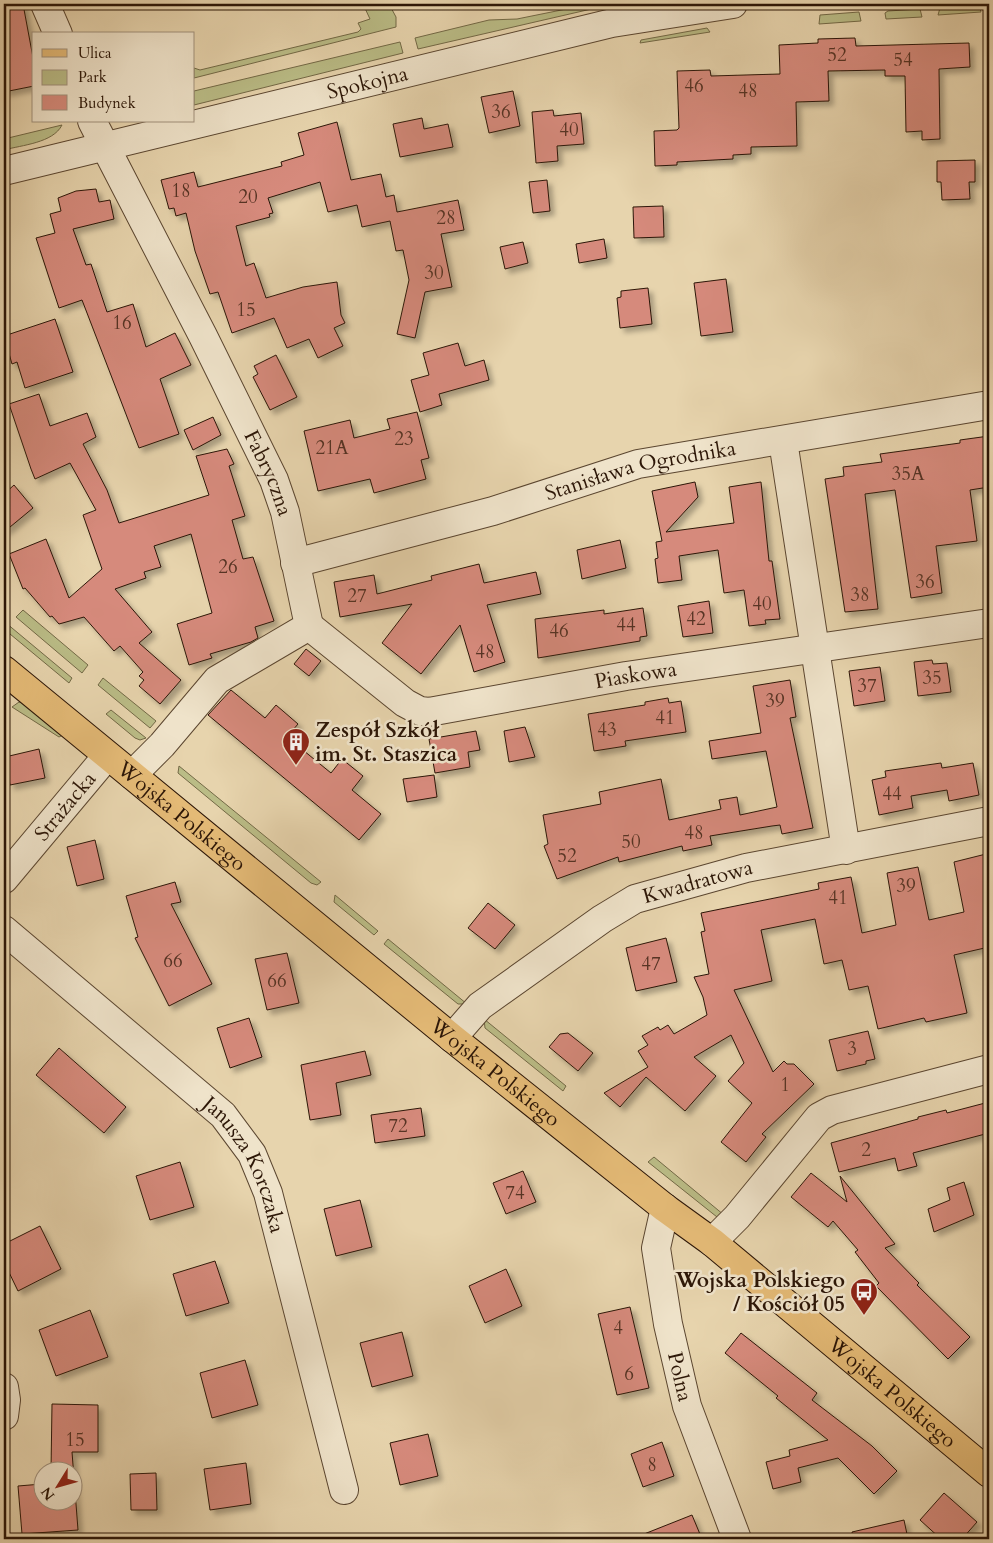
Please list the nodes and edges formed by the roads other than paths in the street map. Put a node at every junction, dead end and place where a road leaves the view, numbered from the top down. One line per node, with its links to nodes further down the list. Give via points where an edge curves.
1 (45, 4): 3 (street)
2 (733, 4): 5 (street, Spokojna, via 612,23)
3 (57, 32)
4 (93, 122): 5 (street, Fabryczna)
5 (106, 146): 6 (street, Spokojna); 9 (street, Fabryczna, via 268,465 281,496)
6 (4, 171)
7 (989, 405): 8 (street, Stanisława Ogrodnika)
8 (783, 441): 9 (street, Stanisława Ogrodnika, via 638,464 493,511); 12 (street)
9 (296, 563): 11 (street, Fabryczna)
10 (989, 623): 12 (street, Piaskowa)
11 (309, 626): 12 (street, Piaskowa, via 420,712 626,676); 15 (street, via 217,680)
12 (814, 650): 17 (street)
13 (4, 670): 14 (main road, Wojska Polskiego)
14 (107, 756): 15 (main road, Wojska Polskiego); 18 (street, Strażacka)
15 (132, 775): 20 (main road, Wojska Polskiego)
16 (989, 821): 17 (street, Kwadratowa)
17 (846, 850): 20 (street, Kwadratowa, via 746,868 635,899 480,1006)
18 (4, 878)
19 (4, 930): 27 (street, Janusza Korczaka, via 206,1100 238,1132 252,1154 268,1193)
20 (452, 1038): 22 (main road, Wojska Polskiego)
21 (989, 1069): 23 (street, via 832,1110 819,1117 737,1217)
22 (665, 1208): 23 (main road, Wojska Polskiego); 28 (street, Polna, via 656,1248 668,1324 687,1406)
23 (712, 1242): 26 (main road, Wojska Polskiego)
24 (4, 1387): 25 (street)
25 (4, 1416)
26 (989, 1473)
27 (344, 1490)
28 (737, 1539)

